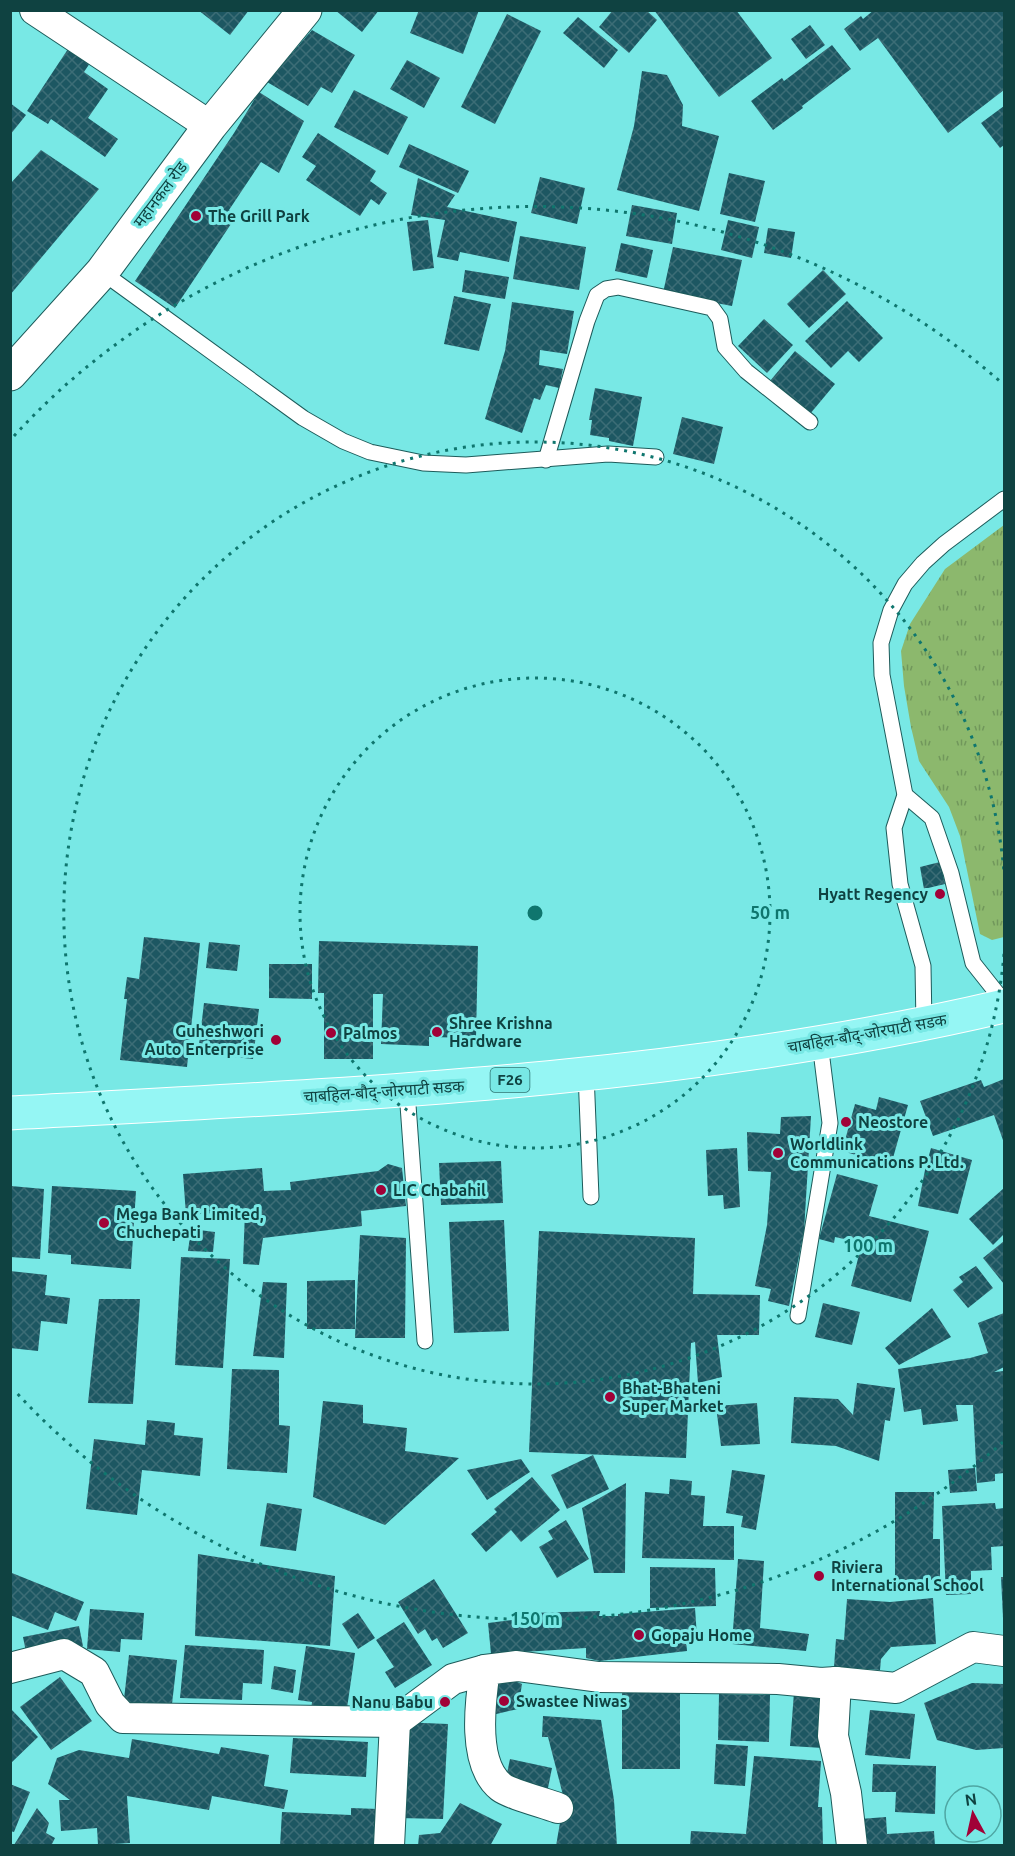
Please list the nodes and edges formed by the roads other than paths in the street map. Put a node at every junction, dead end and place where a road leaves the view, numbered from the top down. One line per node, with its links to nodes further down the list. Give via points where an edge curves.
1 (35, 10): 3 (street)
2 (305, 10): 3 (main road, महानकल रोड)
3 (210, 126): 4 (main road, महानकल रोड)
4 (102, 272): 5 (main road, महानकल रोड); 8 (lane, via 303,418 343,441 370,452 423,463 466,465)
5 (10, 374)
6 (810, 422): 8 (lane, via 746,371 725,347 720,319 712,308 618,287 597,295)
7 (656, 457): 8 (lane, via 608,454)
8 (546, 460)
9 (1005, 499): 10 (lane, via 923,563 904,584 891,610 881,643 882,675)
10 (905, 795): 11 (lane, via 932,818 951,873 973,963); 12 (lane, via 894,828 900,884 922,966)
11 (1005, 1004): 12 (main road, चाबहिल-बौद्-जोरपाटी सडक / F26)
12 (924, 1025): 13 (main road, चाबहिल-बौद्-जोरपाटी सडक / F26)
13 (820, 1043): 14 (main road, चाबहिल-बौद्-जोरपाटी सडक / F26); 18 (lane, via 830,1124)
14 (586, 1073): 15 (main road, चाबहिल-बौद्-जोरपाटी सडक / F26); 17 (lane)
15 (407, 1091): 16 (main road, चाबहिल-बौद्-जोरपाटी सडक / F26); 19 (lane)
16 (10, 1113)
17 (591, 1197)
18 (798, 1316)
19 (425, 1341)
20 (1005, 1651): 23 (street, via 973,1647 896,1688)
21 (10, 1668): 24 (street, via 64,1654 94,1672 110,1704 123,1718)
22 (485, 1670): 23 (street, via 517,1666 599,1677); 24 (street, via 453,1678); 25 (street, via 481,1725 487,1771 502,1788)
23 (836, 1682): 27 (street, via 833,1736 846,1793)
24 (395, 1722): 26 (street)
25 (558, 1808)
26 (389, 1845)
27 (852, 1845)

